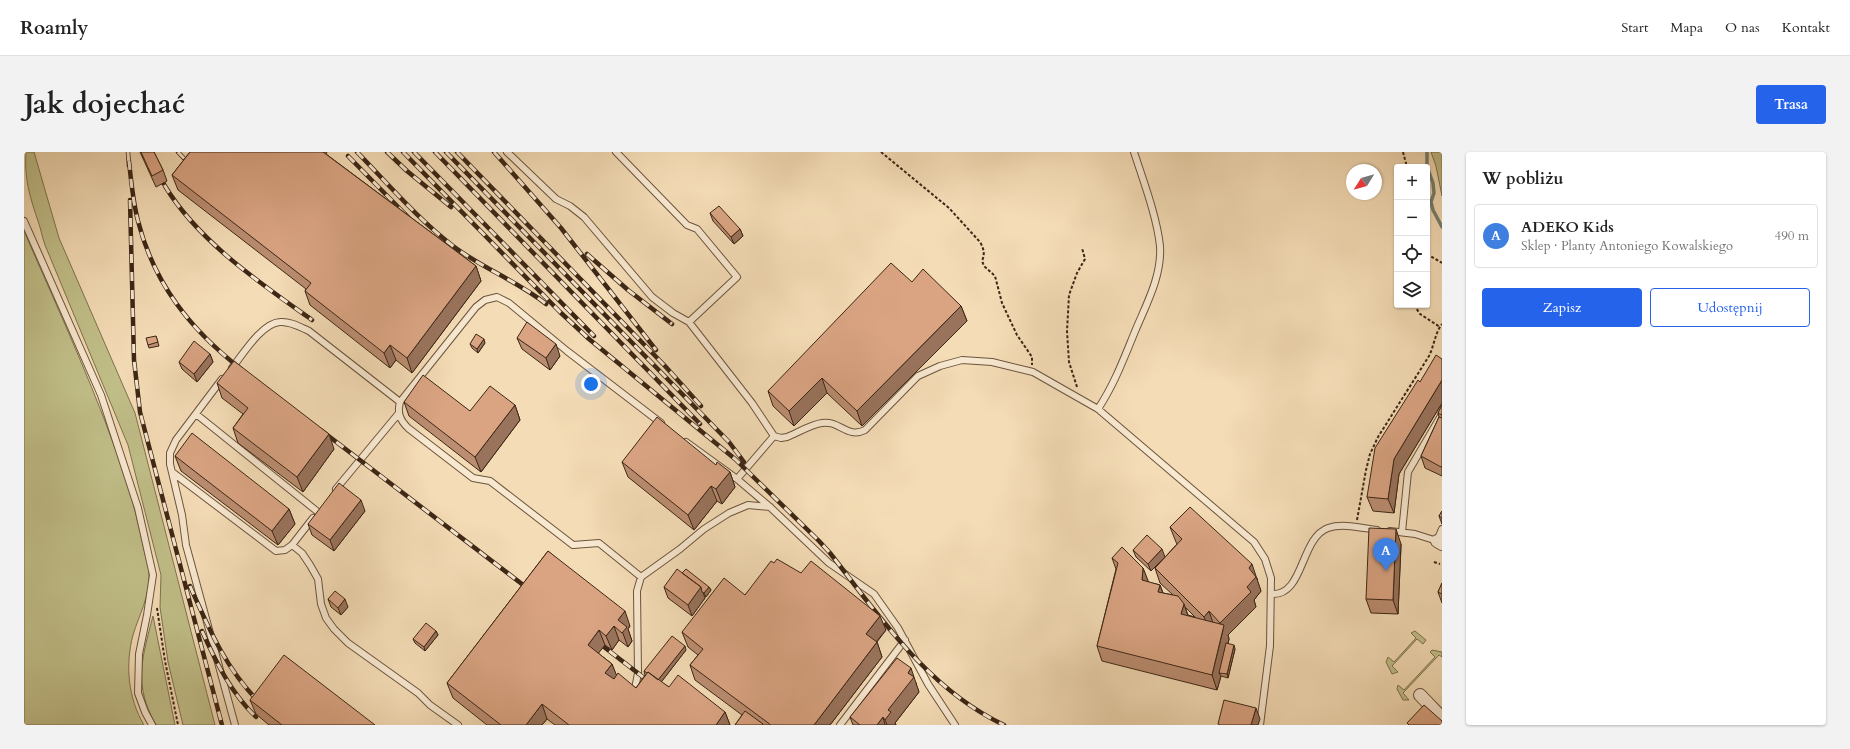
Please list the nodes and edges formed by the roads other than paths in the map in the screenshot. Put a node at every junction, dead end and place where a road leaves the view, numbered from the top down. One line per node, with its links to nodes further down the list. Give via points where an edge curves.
1 (507, 152): 5 (lane, via 556,199 584,217 652,296 672,313)
2 (616, 152): 5 (lane, via 687,225 697,230 737,277)
3 (1134, 152): 7 (lane, via 1160,246 1158,270 1152,291 1112,387)
4 (24, 221): 30 (lane, via 101,395 138,508 153,575 139,654 138,693)
5 (689, 322): 12 (lane, via 752,403)
6 (400, 402): 8 (lane); 9 (lane, via 309,331 281,321 260,333); 11 (lane, via 476,307 485,300 497,297 509,303)
7 (1098, 409): 12 (lane, via 1033,372 992,362 962,360 918,376 858,434 848,432 833,423 821,422 787,437); 25 (lane, via 1254,542 1265,559 1271,578)
8 (399, 413): 16 (lane); 24 (lane, via 401,421 408,428 473,478 490,481 573,545 599,543)
9 (196, 414): 14 (lane, via 176,440 170,453); 19 (lane)
10 (1442, 414): 21 (lane, via 1408,472)
11 (664, 426)
12 (774, 436): 15 (lane)
13 (683, 439): 15 (lane)
14 (172, 472): 23 (lane, via 276,551 285,550); 31 (lane, via 186,545)
15 (737, 479): 18 (lane)
16 (331, 495)
17 (322, 506): 19 (lane)
18 (770, 507): 24 (lane, via 748,505 729,513); 26 (lane, via 829,563 874,594)
19 (318, 512): 23 (lane)
20 (1442, 529): 22 (lane)
21 (1402, 532): 22 (lane); 25 (lane, via 1337,526 1323,530 1312,542 1294,581 1284,593)
22 (1439, 542)
23 (292, 545): 32 (lane, via 306,559 318,579 321,604 326,618 334,629 348,643)
24 (641, 577): 27 (lane, via 637,591 638,673)
25 (1271, 594): 35 (lane, via 1270,646)
26 (905, 640): 33 (lane); 34 (lane, via 928,684)
27 (635, 689)
28 (1420, 695): 29 (street)
29 (1442, 718)
30 (152, 725)
31 (235, 725)
32 (458, 725)
33 (840, 725)
34 (955, 725)
35 (1260, 725)

